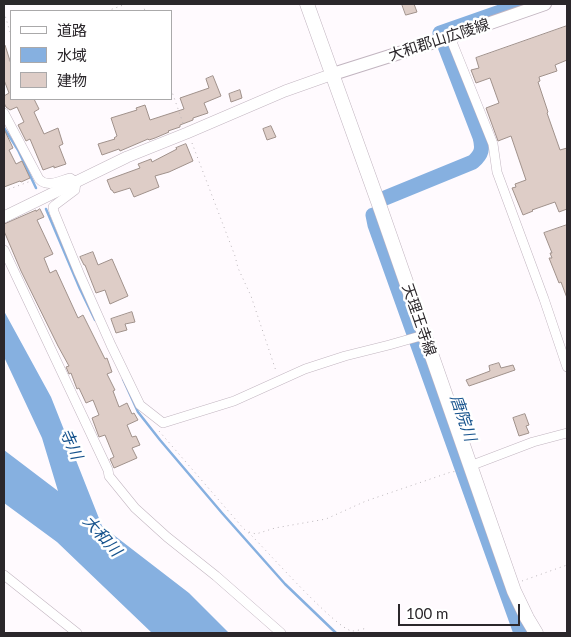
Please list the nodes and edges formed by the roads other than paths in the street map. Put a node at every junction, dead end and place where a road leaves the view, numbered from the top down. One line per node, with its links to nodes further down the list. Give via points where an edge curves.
1 (307, 4): 4 (main road, 天理王寺線)
2 (545, 4): 3 (main road, 大和郡山広陵線)
3 (450, 37): 4 (main road, 大和郡山広陵線); 10 (street, via 493,144 497,172)
4 (333, 74): 6 (street, via 127,157); 9 (main road, 天理王寺線)
5 (4, 113): 6 (street, via 38,179 47,184 70,178)
6 (76, 182): 7 (street); 9 (street, via 75,190 55,204 54,212 140,405 163,423 234,401 305,369)
7 (4, 217)
8 (4, 250): 15 (street, via 109,476 135,508 166,537)
9 (424, 334): 12 (main road, 天理王寺線)
10 (567, 367)
11 (567, 433): 12 (street)
12 (470, 466): 16 (main road, 天理王寺線, via 512,584)
13 (4, 575): 14 (street)
14 (77, 633)
15 (281, 633)
16 (536, 633)

